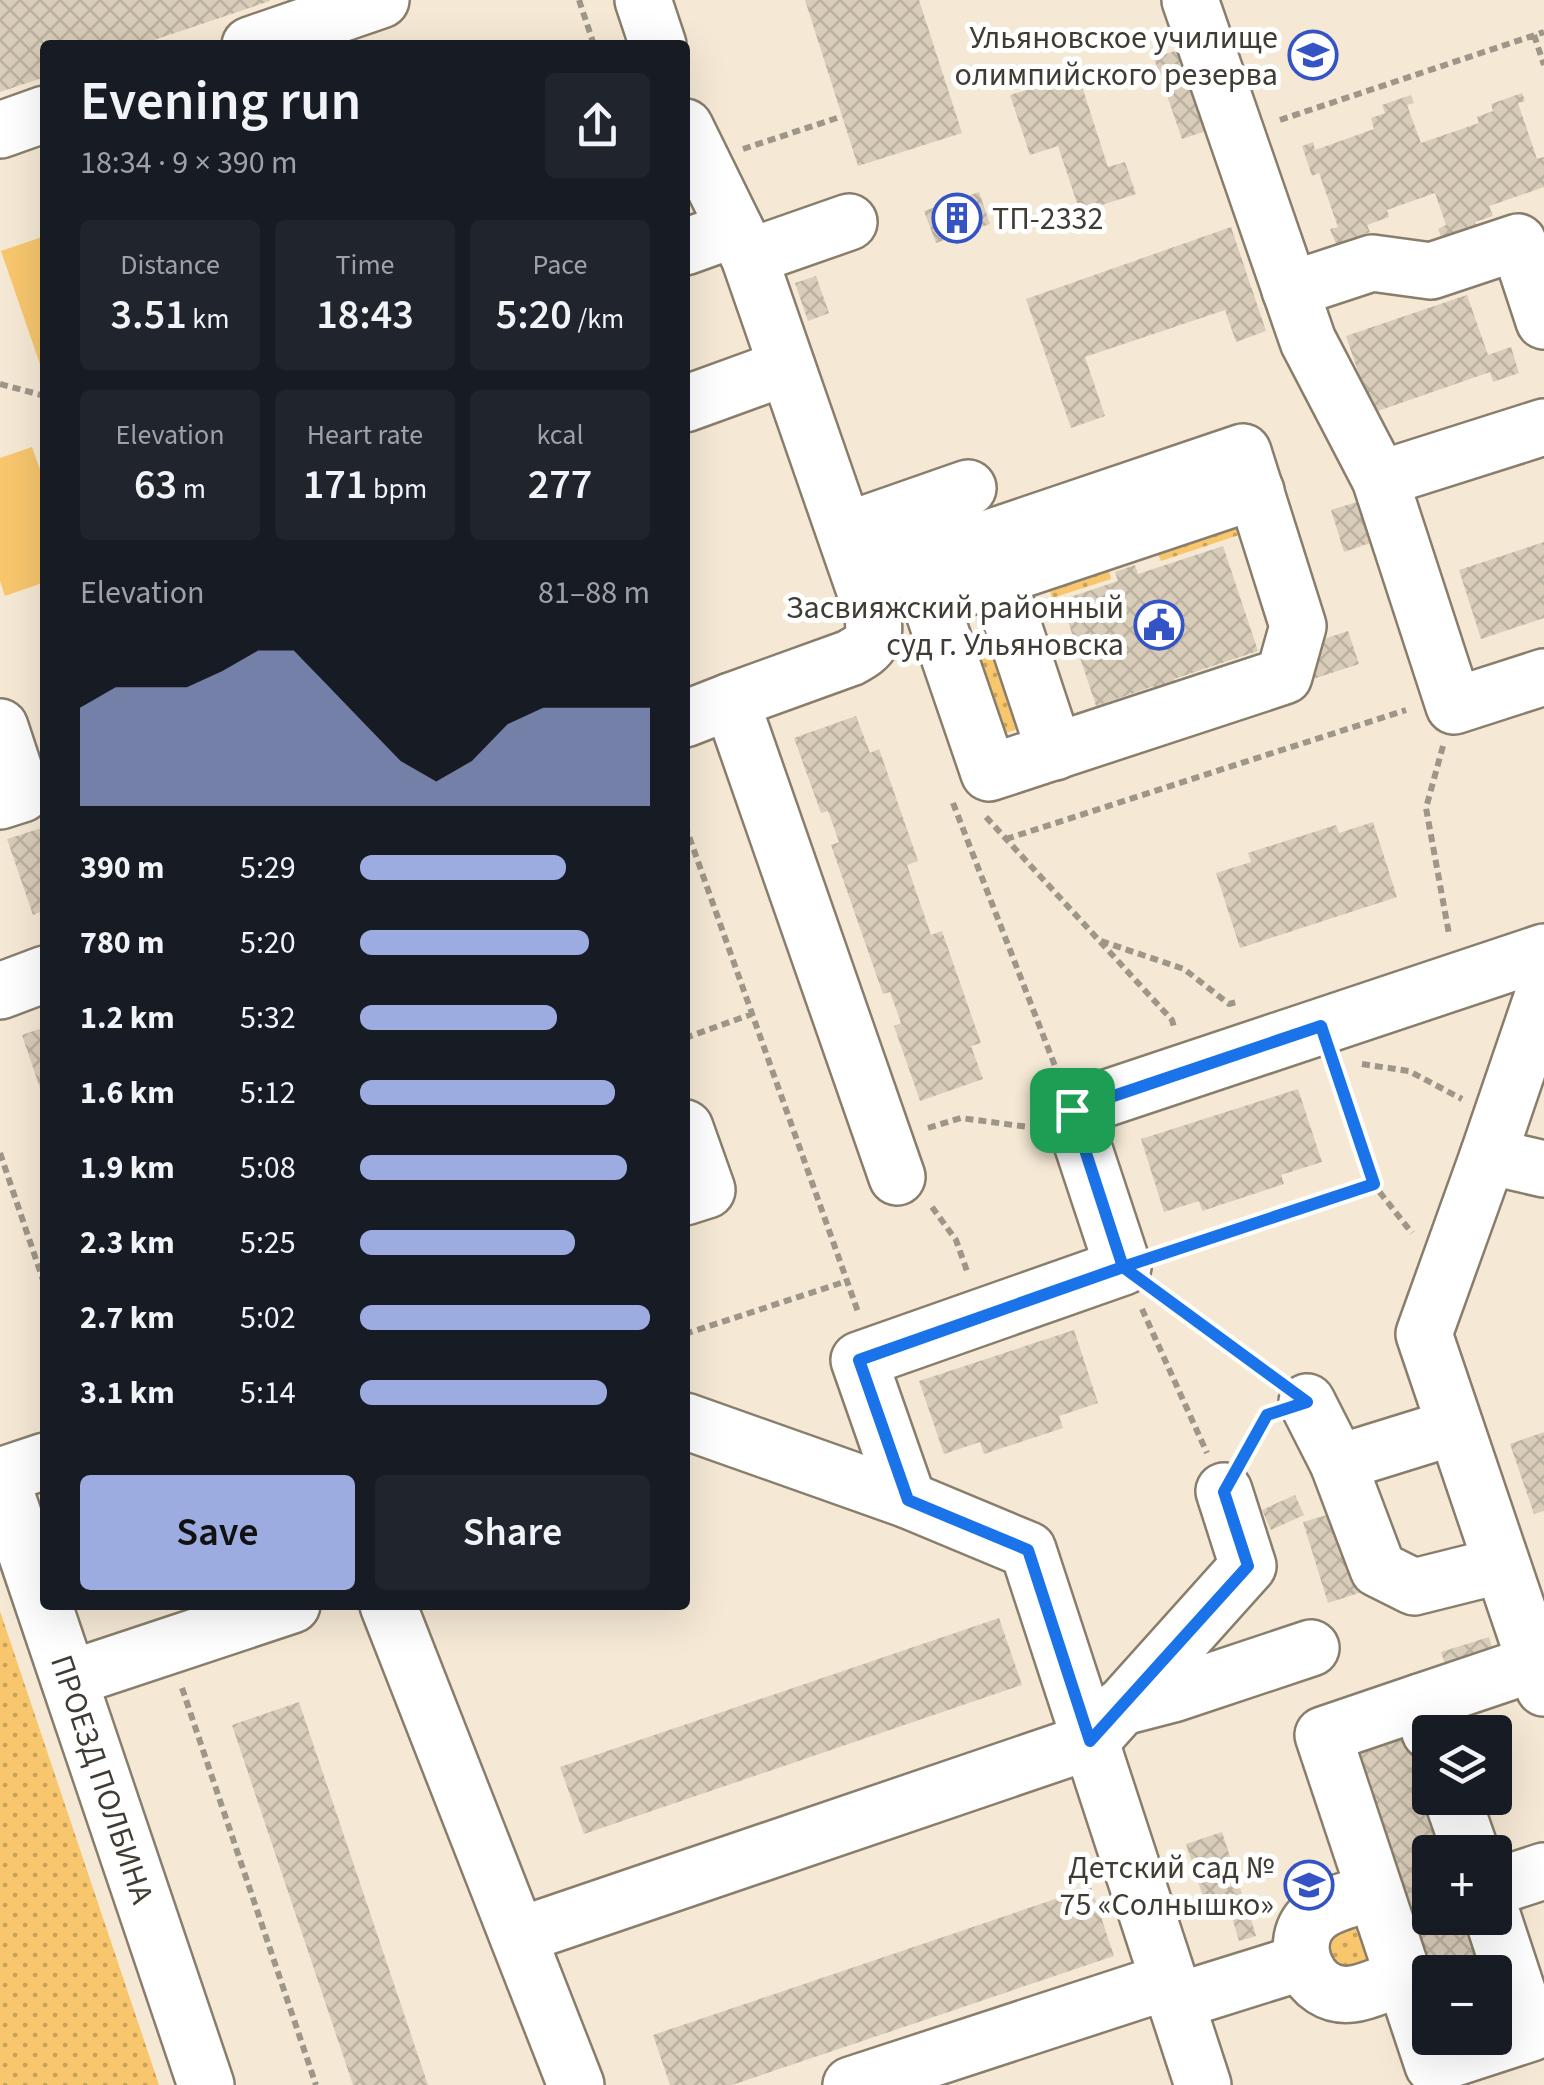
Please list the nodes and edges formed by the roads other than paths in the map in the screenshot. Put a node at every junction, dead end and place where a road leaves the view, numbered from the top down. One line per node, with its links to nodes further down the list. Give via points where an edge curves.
1 (381, 0): 4 (street)
2 (643, 0): 5 (street)
3 (1190, 0): 11 (street)
4 (265, 40)
5 (656, 40)
6 (40, 116): 7 (street)
7 (0, 130)
8 (697, 135): 10 (street)
9 (849, 222): 10 (street)
10 (723, 244): 13 (street)
11 (1290, 290): 12 (street, via 1372,262 1431,271 1518,242); 16 (street, via 1308,341)
12 (1544, 322)
13 (787, 368): 14 (street); 19 (street)
14 (690, 402)
15 (1544, 427): 16 (street)
16 (1380, 479): 22 (street, via 1452,701)
17 (968, 488): 19 (street)
18 (1256, 490): 20 (street); 21 (street, via 1243,452); 25 (street, via 1298,626 1284,676)
19 (853, 556): 21 (street); 23 (street, via 873,614 874,636 866,649)
20 (996, 577): 21 (street); 25 (street)
21 (924, 581): 25 (street, via 989,773)
22 (1544, 677)
23 (708, 710): 33 (street)
24 (0, 727): 26 (street)
25 (1055, 752)
26 (22, 794)
27 (1544, 952): 43 (street, via 1458,981 1310,1047 1075,1121 1123,1267 859,1360)
28 (40, 976): 29 (street)
29 (0, 991)
30 (1544, 992): 31 (street)
31 (1495, 1138): 34 (street); 38 (street, via 1424,1334)
32 (690, 1142): 35 (street, via 707,1190)
33 (910, 1167)
34 (1544, 1169)
35 (690, 1195)
36 (1307, 1402): 40 (street)
37 (690, 1423): 43 (street)
38 (1454, 1427): 40 (street); 44 (street)
39 (40, 1463): 41 (street)
40 (1338, 1463): 44 (street, via 1378,1569 1414,1586)
41 (0, 1476): 45 (street, ПРОЕЗД ПОЛБИНА)
42 (1224, 1492): 54 (street, via 1248,1566)
43 (908, 1500): 54 (street, via 1028,1550)
44 (1518, 1572): 50 (street)
45 (40, 1593)
46 (46, 1610): 51 (street, ПРОЕЗД ПОЛБИНА)
47 (277, 1610): 51 (street)
48 (390, 1610): 59 (street)
49 (1311, 1648): 54 (street)
50 (1540, 1676): 52 (street)
51 (69, 1678): 63 (street, ПРОЕЗД ПОЛБИНА)
52 (1431, 1715)
53 (1412, 1719): 57 (street, via 1323,1735)
54 (1104, 1724): 59 (street); 62 (street)
55 (1544, 1871): 56 (street)
56 (1512, 1881)
57 (1375, 1892): 60 (street, via 1318,1913 1302,1937); 61 (street)
58 (1498, 1935): 61 (street, via 1531,2034 1433,2065)
59 (518, 1936): 64 (street)
60 (1303, 1962): 61 (street, via 1312,1979 1338,1994); 62 (street)
61 (1404, 1977)
62 (1172, 1991): 65 (street); 66 (street)
63 (206, 2085)
64 (576, 2085)
65 (851, 2085)
66 (1202, 2085)

